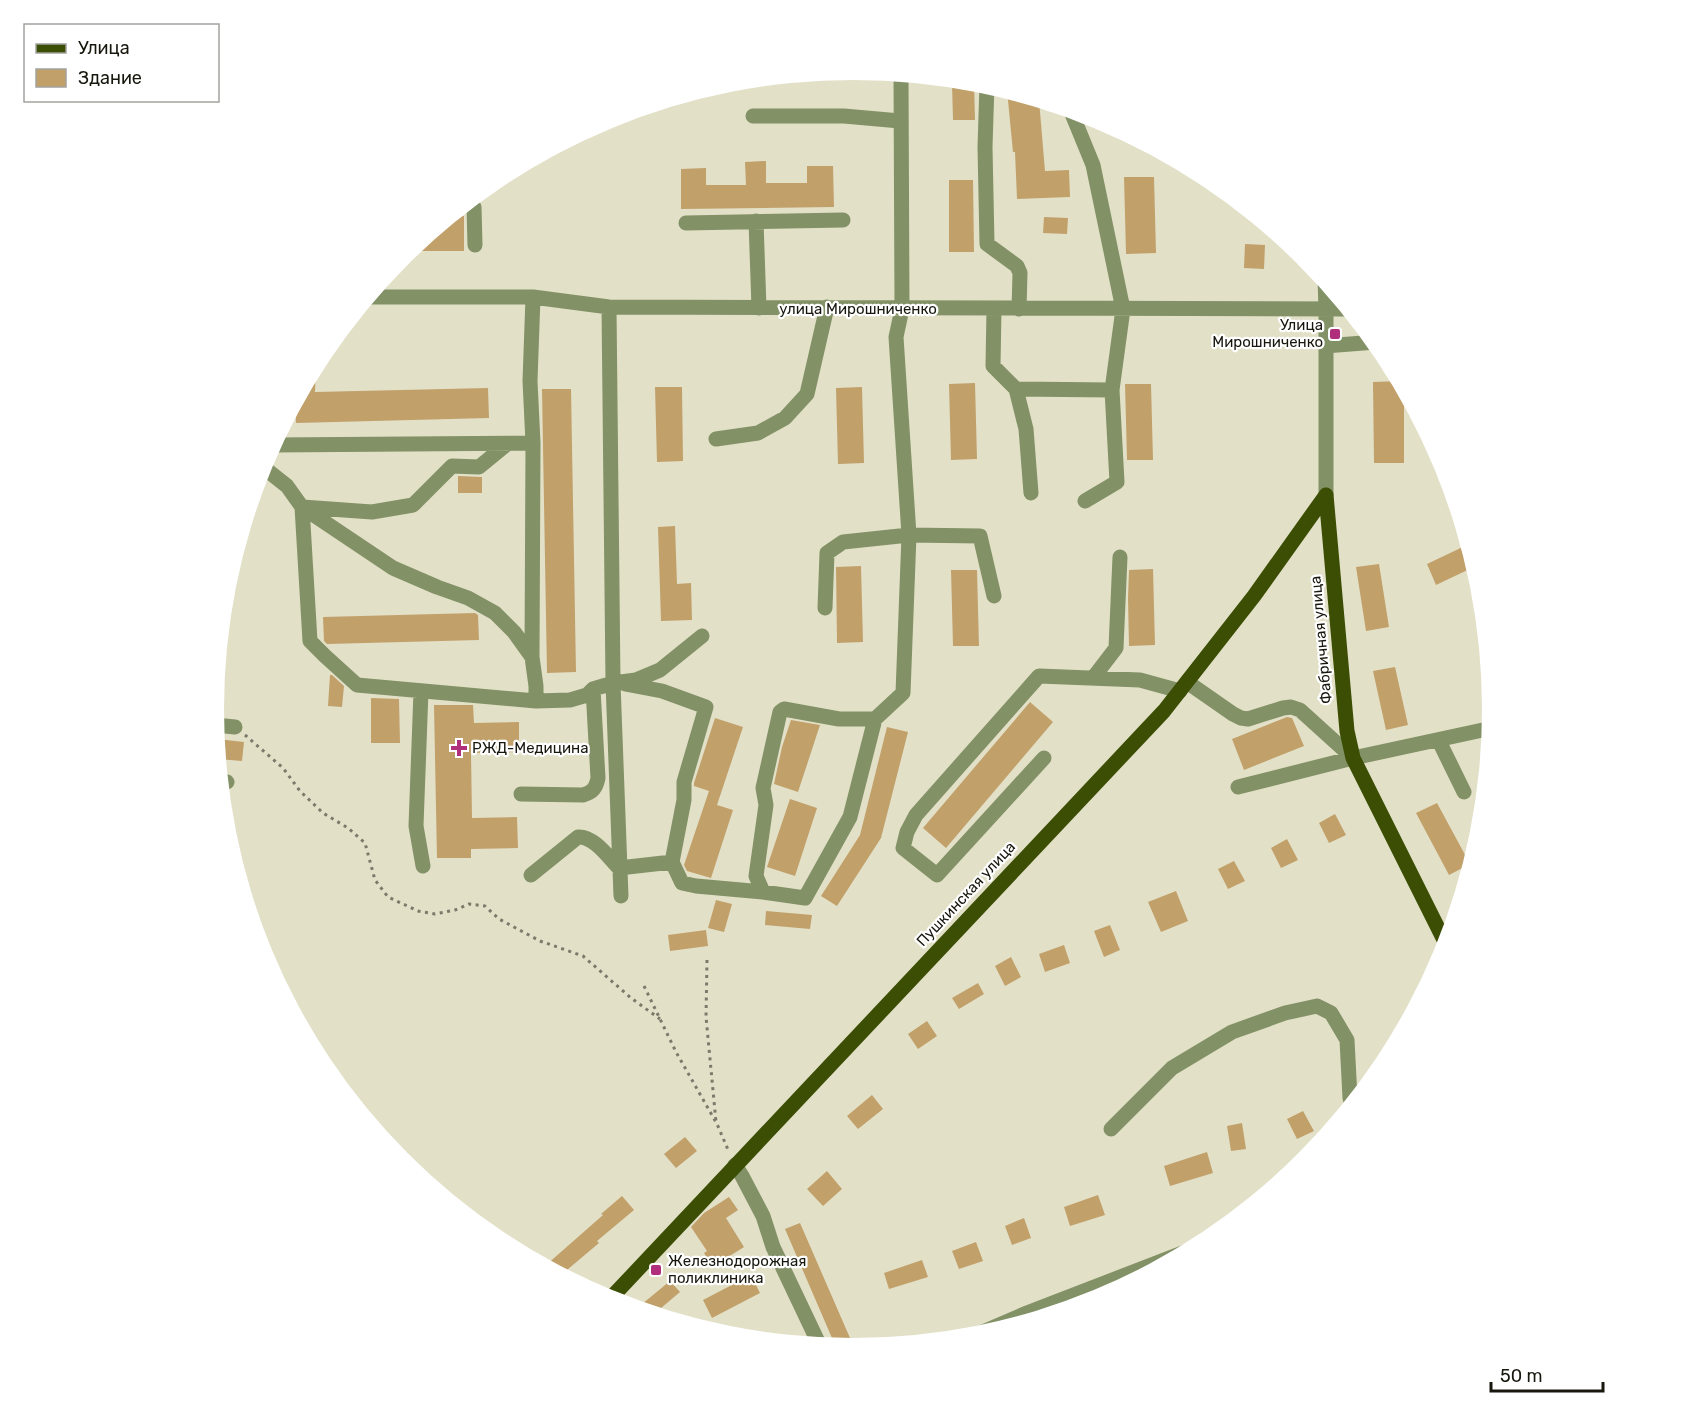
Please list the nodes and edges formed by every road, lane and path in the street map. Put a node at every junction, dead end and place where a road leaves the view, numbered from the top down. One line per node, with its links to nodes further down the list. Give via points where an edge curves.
1 (901, 82): 4 (street)
2 (987, 94): 20 (street, via 987,244 1017,266)
3 (753, 116): 4 (street)
4 (900, 120): 18 (street)
5 (1074, 120): 21 (street, via 1093,165)
6 (474, 207): 10 (street)
7 (843, 220): 8 (street)
8 (756, 221): 9 (street); 17 (street)
9 (686, 223)
10 (475, 245)
11 (1325, 292): 22 (street, Фабричная улица)
12 (378, 297): 13 (street, улица Мирошниченко)
13 (533, 297): 16 (street, улица Мирошниченко); 29 (street)
14 (1333, 301): 22 (street)
15 (827, 307): 17 (street, улица Мирошниченко); 18 (street, улица Мирошниченко); 28 (street, via 807,394 785,418 758,433)
16 (609, 308): 17 (street, улица Мирошниченко); 44 (street)
17 (759, 308)
18 (902, 309): 19 (street, улица Мирошниченко); 37 (street, via 896,337)
19 (994, 309): 20 (street, улица Мирошниченко); 26 (street, via 993,366)
20 (1019, 309): 21 (street, улица Мирошниченко)
21 (1123, 309): 22 (street, улица Мирошниченко); 27 (street)
22 (1326, 309): 23 (street, улица Мирошниченко); 25 (street, Фабричная улица)
23 (1339, 309)
24 (1365, 343): 25 (street)
25 (1325, 346): 34 (street, Фабричная улица)
26 (1016, 389): 27 (street); 33 (street, via 1026,429)
27 (1112, 390): 35 (street, via 1117,482)
28 (716, 440)
29 (533, 443): 30 (street); 42 (street)
30 (507, 444): 31 (street); 36 (street, via 479,467 452,466 413,505 372,512)
31 (283, 445)
32 (270, 473): 36 (street)
33 (1030, 493)
34 (1326, 495): 45 (main road, Пушкинская улица); 55 (main road, Фабричная улица, via 1347,731)
35 (1085, 501)
36 (302, 507): 42 (street, via 393,568 495,613); 47 (street, via 310,641 357,685)
37 (909, 535): 39 (street, via 980,536); 40 (street, via 843,542 827,553); 49 (street, via 903,693)
38 (1120, 557): 43 (street, via 1116,648)
39 (994, 596)
40 (825, 608)
41 (702, 636): 44 (street, via 660,670 636,680)
42 (532, 657): 48 (street)
43 (1093, 678): 45 (street); 54 (street, via 1039,676 916,815 903,848 937,875)
44 (613, 682): 46 (street); 59 (street, via 662,691 706,707 684,782); 61 (street)
45 (1183, 687): 55 (street, via 1241,718 1291,707 1300,710); 72 (main road, Пушкинская улица)
46 (593, 689): 48 (street, via 570,700); 58 (street, via 596,787 583,795)
47 (422, 691): 48 (street); 60 (street, via 416,826)
48 (536, 701)
49 (875, 718): 63 (street, via 850,817 806,898); 63 (street, via 839,719 784,709 780,712 763,788 766,805 756,876)
50 (224, 726): 51 (street)
51 (235, 727): 68 (path, via 283,768 323,813 365,843 375,880 388,897 435,914 469,904 485,906 540,941 583,956)
52 (1482, 730): 53 (street)
53 (1439, 741): 55 (street); 57 (street)
54 (1044, 758)
55 (1353, 758): 56 (street); 65 (main road, Фабричная улица)
56 (1239, 787)
57 (1464, 792)
58 (520, 794)
59 (672, 862): 61 (street); 63 (street, via 682,883)
60 (423, 866)
61 (619, 868): 62 (street, via 591,841 578,837); 64 (street)
62 (531, 875)
63 (763, 892)
64 (621, 896)
65 (1441, 934)
66 (707, 960): 70 (path, via 706,1017)
67 (644, 986): 68 (path)
68 (660, 1019): 70 (path)
69 (1350, 1096): 71 (street, via 1347,1040 1331,1013 1317,1006 1285,1012 1232,1032 1172,1068)
70 (717, 1124): 72 (path)
71 (1111, 1129)
72 (735, 1165): 73 (main road, Пушкинская улица); 74 (street, via 763,1216 773,1247)
73 (616, 1292)
74 (816, 1337)

